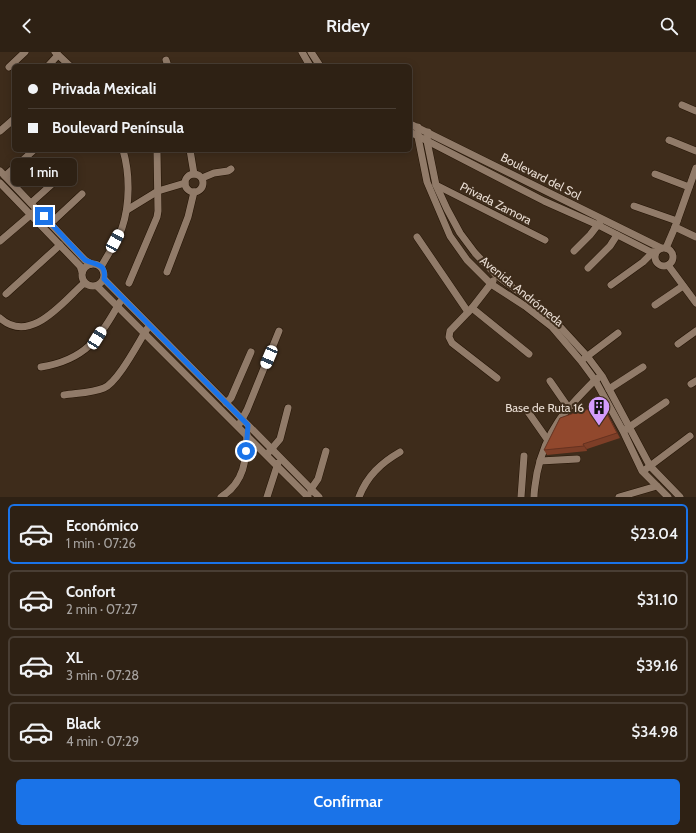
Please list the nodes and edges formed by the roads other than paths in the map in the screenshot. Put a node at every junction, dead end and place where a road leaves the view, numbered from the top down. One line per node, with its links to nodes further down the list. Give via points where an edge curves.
1 (302, 52): 8 (street)
2 (311, 52): 9 (street)
3 (23, 53): 5 (street)
4 (56, 53): 6 (street); 7 (street)
5 (13, 64)
6 (49, 64)
7 (68, 64)
8 (309, 64)
9 (319, 64)
10 (12, 65): 11 (street)
11 (9, 68)
12 (682, 105): 13 (street)
13 (696, 111)
14 (12, 121): 17 (street)
15 (412, 125): 16 (street, Boulevard del Sol)
16 (418, 128): 18 (street, Boulevard del Sol); 20 (street, Avenida Andrómeda)
17 (0, 131)
18 (428, 132): 22 (street, Avenida Andrómeda); 47 (street, Boulevard del Sol)
19 (412, 133): 20 (street, Boulevard del Sol)
20 (418, 137): 22 (street, Boulevard del Sol); 69 (street, Avenida Andrómeda, via 427,182 450,236 467,260)
21 (669, 140): 23 (street)
22 (427, 141): 37 (street, Avenida Andrómeda); 47 (street, Boulevard del Sol, via 544,201)
23 (696, 151)
24 (31, 152): 31 (street)
25 (124, 152): 45 (street, via 127,163)
26 (157, 152): 39 (street)
27 (190, 152): 32 (street)
28 (70, 168): 42 (street)
29 (696, 168): 38 (street)
30 (231, 169): 34 (street)
31 (3, 174): 42 (street)
32 (194, 174): 34 (street); 36 (street, via 188,176)
33 (655, 174): 38 (street)
34 (202, 178): 40 (street, via 202,187 198,192)
35 (0, 183): 46 (street)
36 (185, 183): 39 (street); 40 (street, via 186,189)
37 (436, 185): 53 (street, Privada Zamora); 65 (street, Avenida Andrómeda, via 460,233)
38 (690, 187): 49 (street)
39 (158, 191): 45 (street); 67 (street, via 157,217)
40 (194, 192): 64 (street, via 188,217)
41 (82, 194): 48 (street)
42 (31, 203): 44 (street)
43 (634, 206): 49 (street)
44 (37, 209): 46 (street); 48 (street)
45 (127, 210): 61 (street, via 121,228)
46 (32, 215): 54 (street); 55 (street)
47 (600, 222): 50 (street, Boulevard del Sol); 56 (street, Boulevard del Sol); 57 (street)
48 (51, 223): 59 (street)
49 (676, 224): 52 (street); 56 (street)
50 (617, 235): 58 (street, Boulevard del Sol); 62 (street, via 610,246)
51 (417, 237): 78 (street)
52 (696, 237)
53 (545, 240)
54 (0, 241)
55 (60, 245): 63 (street, via 80,266); 73 (street)
56 (664, 248): 58 (street); 60 (street, via 672,255 672,261)
57 (574, 251)
58 (654, 253): 60 (street, via 658,264); 70 (street)
59 (91, 264): 61 (street, via 98,264); 63 (street)
60 (668, 265): 72 (street)
61 (101, 267): 66 (street, via 105,273)
62 (588, 268)
63 (82, 272): 68 (street)
64 (167, 272)
65 (496, 275): 69 (street); 88 (street, Avenida Andrómeda, via 554,320)
66 (104, 279): 71 (street); 74 (street)
67 (129, 283)
68 (86, 284): 71 (street); 79 (street, via 44,320 33,325 14,325)
69 (491, 284): 78 (street); 88 (street, Avenida Andrómeda, via 552,327)
70 (611, 285)
71 (97, 286): 77 (street)
72 (683, 286): 75 (street); 76 (street)
73 (6, 294)
74 (122, 297): 77 (street); 80 (street)
75 (696, 303)
76 (655, 305)
77 (117, 306): 83 (street); 89 (street, via 97,338 88,347 67,361)
78 (470, 310): 87 (street); 92 (street, via 450,332 449,337 452,343)
79 (0, 318)
80 (150, 325): 83 (street); 98 (street)
81 (280, 331): 102 (street)
82 (696, 331): 85 (street)
83 (145, 333): 96 (street, via 115,380 106,387); 104 (street)
84 (618, 333): 88 (street)
85 (678, 344)
86 (251, 352): 98 (street, via 231,398)
87 (529, 354)
88 (584, 358): 91 (street, Avenida Andrómeda); 93 (street, Avenida Andrómeda)
89 (41, 367)
90 (643, 367): 95 (street)
91 (602, 376): 93 (street); 95 (street, Avenida Andrómeda)
92 (497, 378)
93 (595, 380): 99 (street); 105 (street, Avenida Andrómeda)
94 (550, 381): 99 (street)
95 (609, 389): 105 (street, Avenida Andrómeda)
96 (64, 395)
97 (666, 402): 105 (street)
98 (226, 403): 102 (street)
99 (568, 407): 108 (street)
100 (288, 408): 109 (street, via 280,439)
101 (526, 409): 108 (street)
102 (242, 419): 103 (street); 104 (street)
103 (248, 425): 106 (street); 109 (street)
104 (237, 426): 106 (street)
105 (626, 429): 117 (street, Avenida Andrómeda); 119 (street, Avenida Andrómeda)
106 (247, 436): 112 (street); 122 (street, via 245,463 241,474 236,483)
107 (690, 436): 117 (street)
108 (547, 439): 116 (street)
109 (272, 449): 112 (street); 113 (street)
110 (326, 451): 121 (street, via 318,479)
111 (400, 452): 127 (street, via 383,462 368,478)
112 (266, 455): 118 (street)
113 (278, 456): 118 (street); 121 (street)
114 (524, 456): 128 (street)
115 (577, 459): 116 (street)
116 (540, 461): 129 (street)
117 (650, 466): 119 (street); 132 (street, Avenida Andrómeda)
118 (278, 467): 123 (street); 124 (street)
119 (642, 471): 120 (street, Avenida Andrómeda)
120 (657, 486): 130 (street); 131 (street, Avenida Andrómeda)
121 (311, 489): 125 (street); 126 (street)
122 (221, 497)
123 (267, 497)
124 (308, 497)
125 (312, 497)
126 (319, 497)
127 (359, 497)
128 (521, 497)
129 (534, 497)
130 (619, 497)
131 (668, 497)
132 (680, 497)

